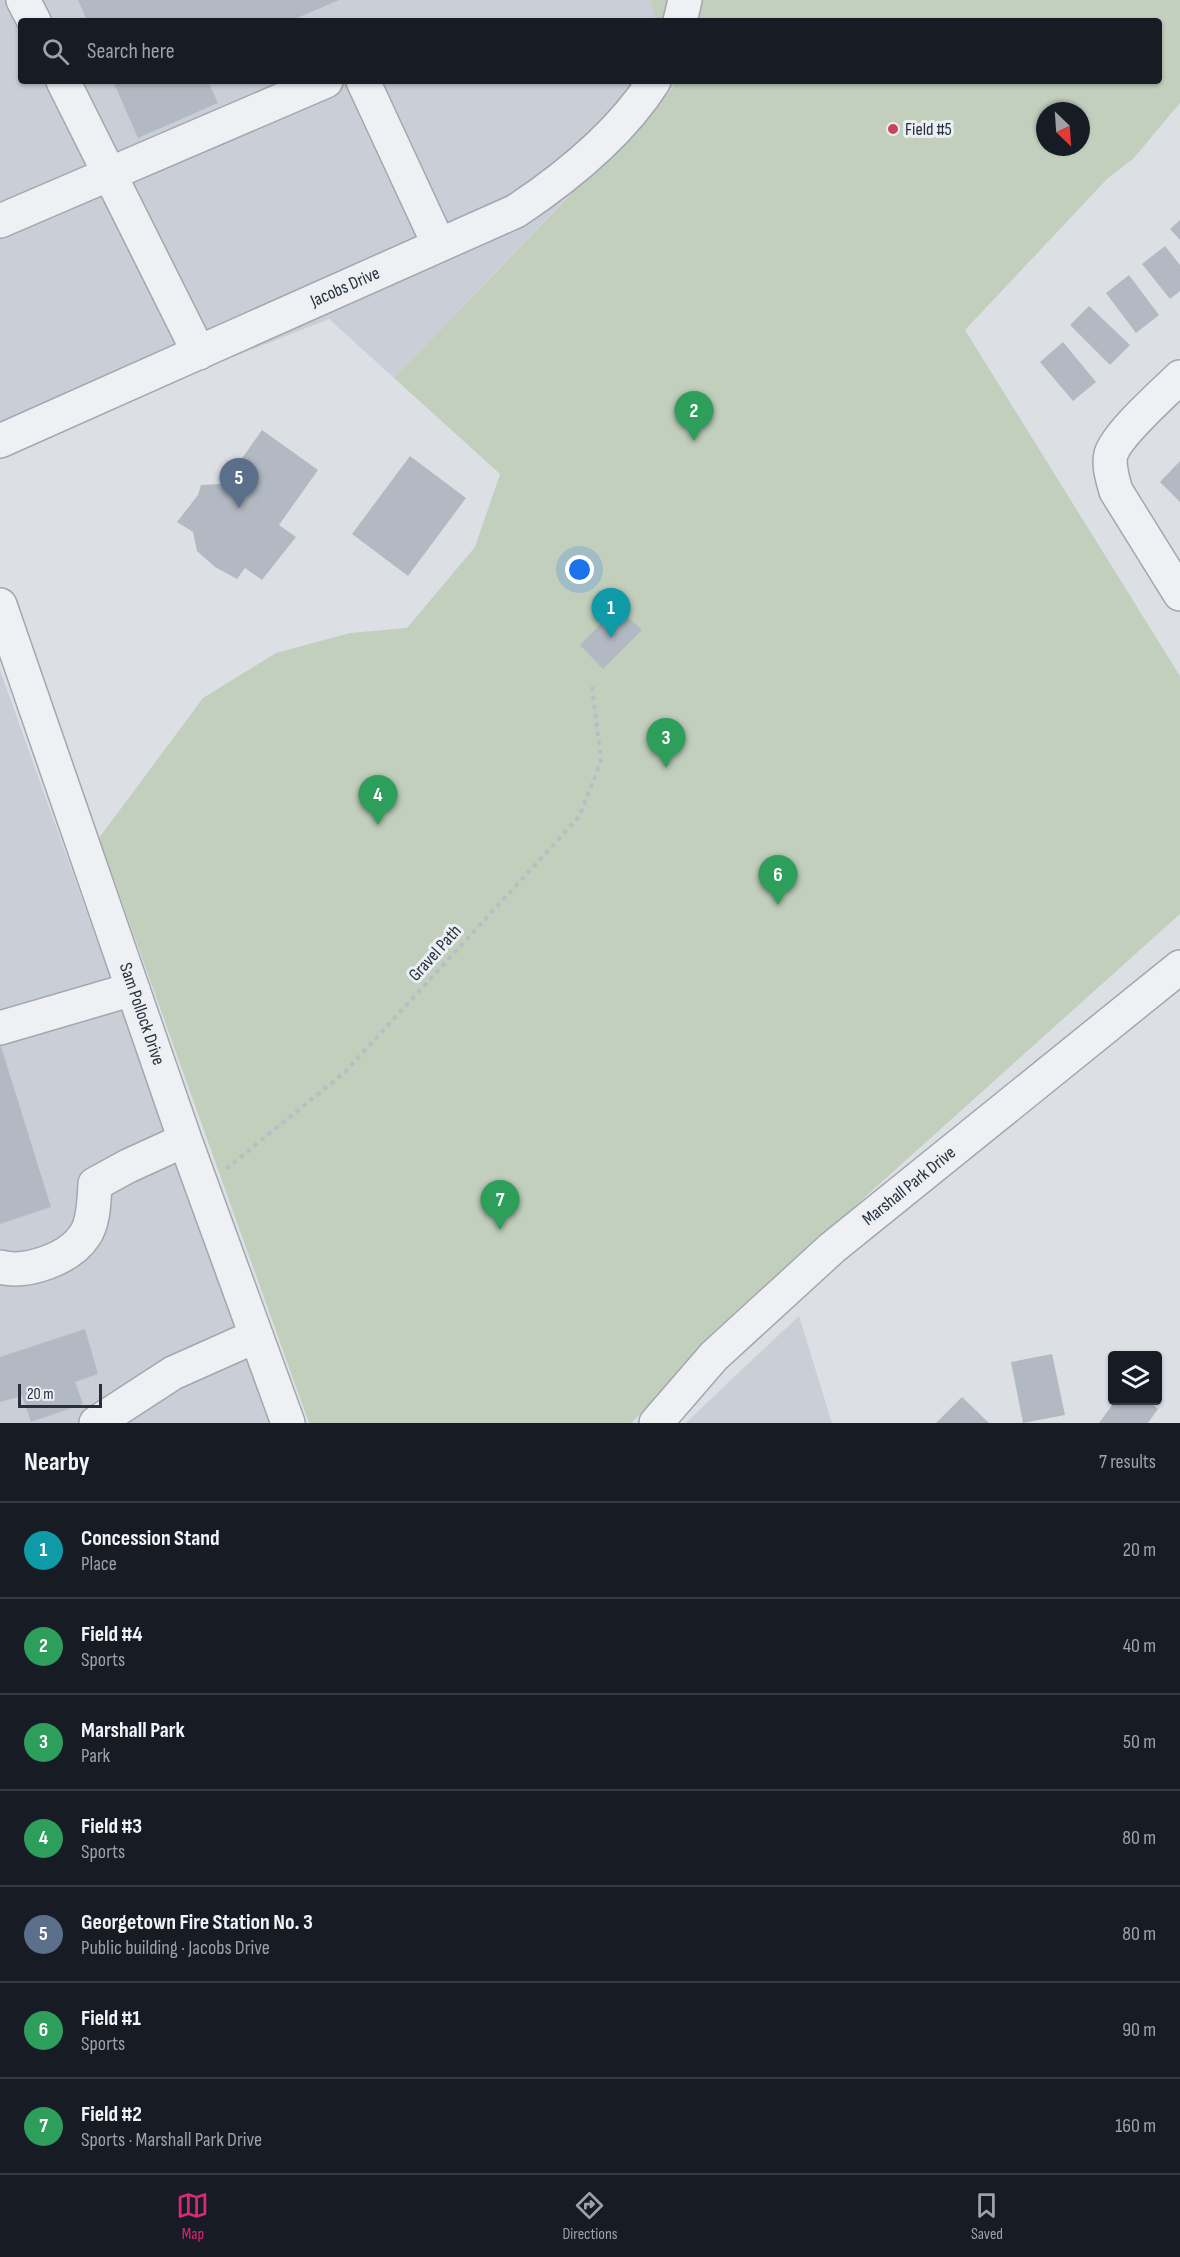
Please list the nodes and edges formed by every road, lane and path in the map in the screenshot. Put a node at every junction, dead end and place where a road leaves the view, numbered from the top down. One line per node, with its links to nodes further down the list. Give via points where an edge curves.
1 (23, 0): 3 (street)
2 (685, 0): 4 (street)
3 (32, 18)
4 (681, 18)
5 (64, 84): 9 (street)
6 (319, 84): 9 (street)
7 (364, 84): 11 (street)
8 (651, 84): 11 (street, Jacobs Drive, via 613,130 555,185 516,211)
9 (110, 175): 10 (street); 12 (street)
10 (0, 221)
11 (439, 245): 12 (street, Jacobs Drive)
12 (199, 353): 14 (street, Jacobs Drive)
13 (1180, 376): 15 (street, via 1122,437 1111,454 1111,474 1116,491)
14 (0, 441)
15 (1180, 594)
16 (0, 605): 19 (street, Sam Pollock Drive)
17 (592, 686): 22 (path, Gravel Path, via 601,761 579,817 345,1072)
18 (1180, 967): 27 (street, Marshall Park Drive, via 832,1248 714,1356)
19 (134, 989): 20 (street); 21 (street, Sam Pollock Drive)
20 (0, 1028)
21 (185, 1140): 22 (street, Sam Pollock Drive); 23 (street, via 95,1184 86,1234 76,1246 28,1267)
22 (202, 1189): 24 (street, Sam Pollock Drive)
23 (0, 1267)
24 (256, 1336): 25 (street, via 173,1373); 26 (street, Sam Pollock Drive)
25 (96, 1423)
26 (288, 1423)
27 (656, 1423)

